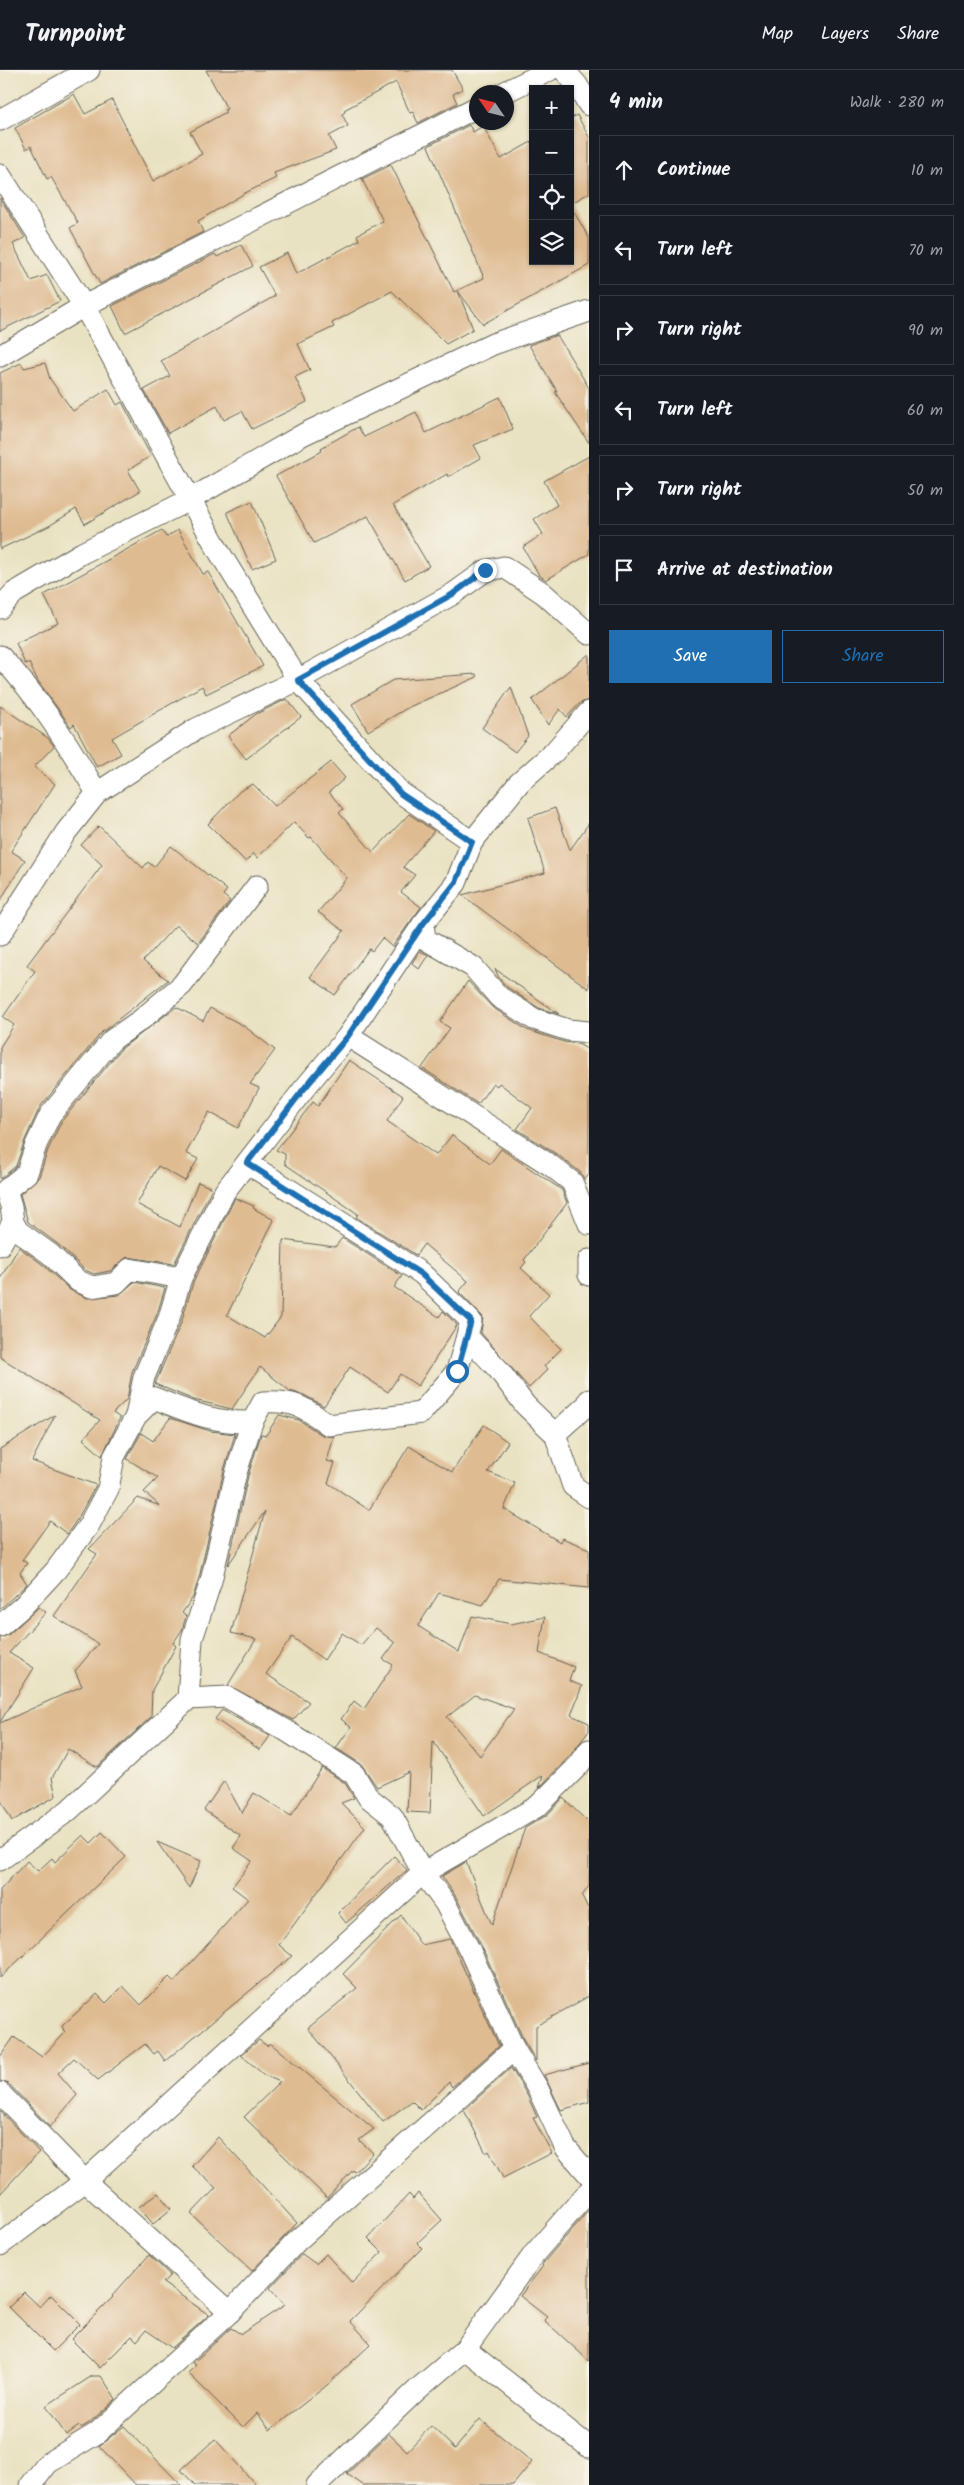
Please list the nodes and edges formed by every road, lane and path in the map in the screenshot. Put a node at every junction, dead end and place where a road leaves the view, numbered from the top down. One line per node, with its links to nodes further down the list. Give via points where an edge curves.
1 (89, 70): 7 (street)
2 (550, 70): 4 (street)
3 (576, 78): 5 (street)
4 (514, 88)
5 (589, 105)
6 (469, 111): 9 (street)
7 (0, 120)
8 (0, 175): 9 (street)
9 (84, 306): 11 (street); 12 (street)
10 (589, 311): 12 (street, via 493,344 304,434)
11 (0, 356)
12 (191, 499): 13 (street, via 14,592); 16 (street, via 218,550)
13 (0, 608)
14 (589, 634): 16 (street, via 543,593 504,567 485,570 453,594)
15 (0, 656): 18 (street, via 26,683 56,725)
16 (298, 680): 18 (street, via 196,729); 19 (street, via 401,794)
17 (589, 712): 19 (street, via 554,752 519,783)
18 (97, 793): 22 (street, via 66,832)
19 (472, 842): 21 (street, via 456,882)
20 (257, 886): 26 (street, via 182,985 112,1040 50,1115 27,1173 6,1190)
21 (423, 924): 23 (street, via 425,939 473,967 499,997 534,1019 568,1030); 24 (street)
22 (0, 935)
23 (589, 1032)
24 (348, 1036): 25 (street); 27 (street, via 572,1182)
25 (247, 1163): 31 (street, via 225,1192); 32 (street, via 421,1274 471,1321)
26 (12, 1222): 28 (street); 31 (street, via 18,1231 50,1254 78,1281 92,1286 116,1283 130,1269)
27 (589, 1224)
28 (0, 1245)
29 (589, 1260): 30 (street)
30 (589, 1275)
31 (181, 1278): 34 (street, via 169,1318 144,1377)
32 (468, 1336): 35 (street, via 457,1371 421,1413 329,1425 308,1409 284,1400 263,1402); 36 (street, via 498,1368 525,1405)
33 (589, 1400): 36 (street)
34 (136, 1416): 35 (street, via 154,1398 226,1423); 38 (street, via 114,1457 108,1489 89,1525 56,1570 23,1606)
35 (252, 1422): 39 (street, via 236,1473 211,1581 192,1638)
36 (555, 1434): 37 (street, via 573,1486)
37 (589, 1497)
38 (1, 1624)
39 (188, 1699): 41 (street, via 69,1810); 42 (street, via 227,1698 354,1774 368,1797 392,1816)
40 (589, 1750): 42 (street, via 579,1765 538,1806)
41 (0, 1860)
42 (422, 1873): 43 (street, via 445,1903); 46 (street)
43 (514, 2048): 45 (street, via 538,2089 565,2147); 49 (street, via 296,2242)
44 (0, 2093): 46 (street)
45 (589, 2175)
46 (85, 2181): 48 (street); 49 (street)
47 (589, 2191): 50 (street, via 534,2254)
48 (0, 2245)
49 (230, 2312): 53 (street, via 97,2433 48,2463)
50 (465, 2348): 51 (street); 52 (street, via 418,2389)
51 (589, 2447)
52 (325, 2483)
53 (31, 2485)

